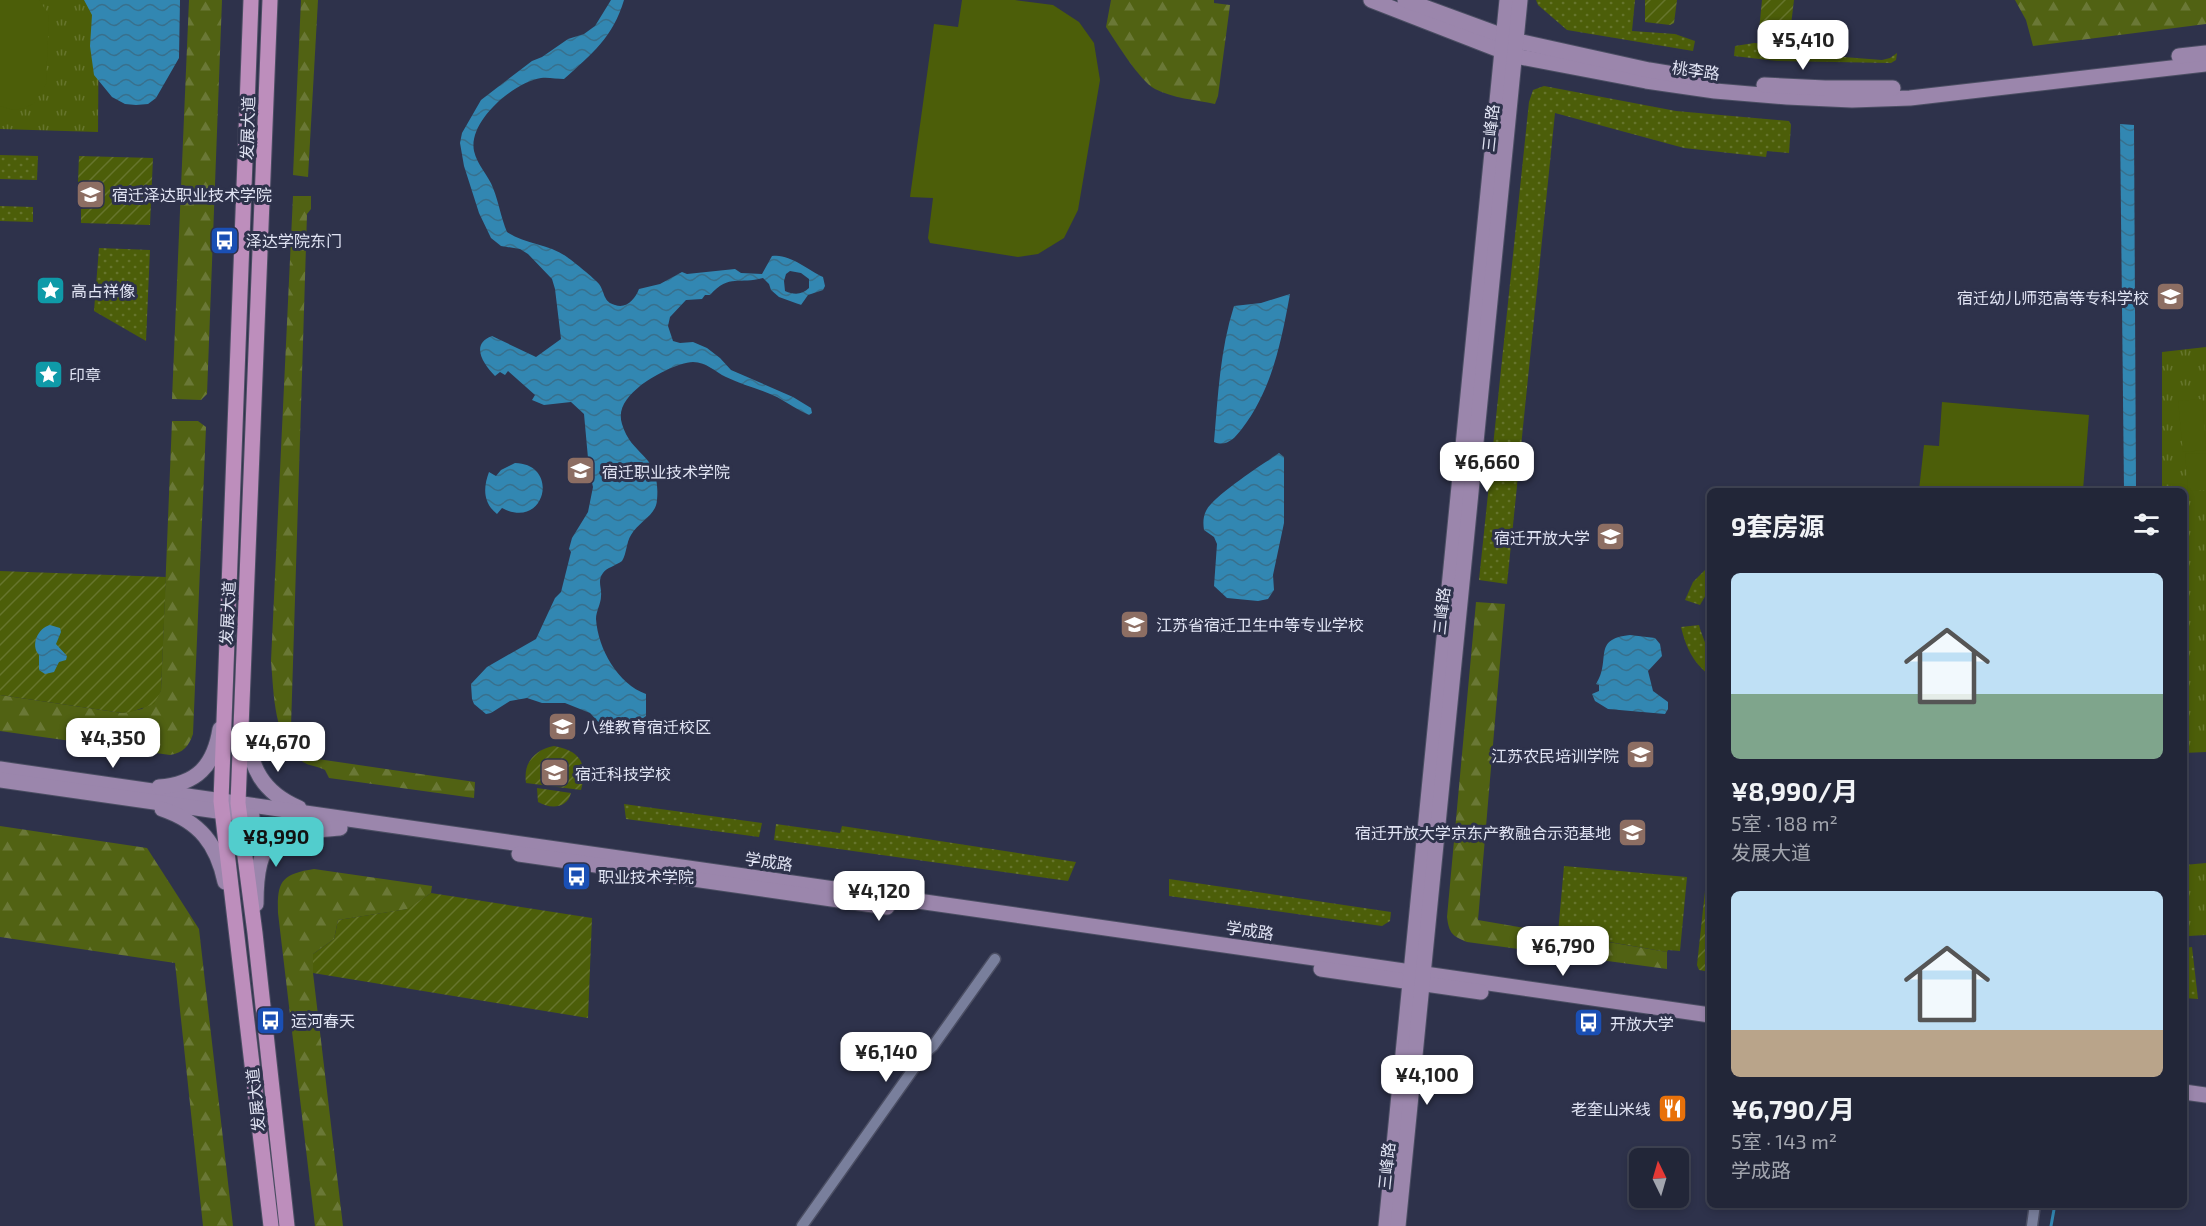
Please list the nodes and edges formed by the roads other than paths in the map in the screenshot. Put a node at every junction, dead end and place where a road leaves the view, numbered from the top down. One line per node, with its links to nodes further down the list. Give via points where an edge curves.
1 (250, 0): 10 (main road, 发展大道)
2 (270, 0): 11 (main road, 发展大道)
3 (1371, 0): 7 (main road, 桃李路)
4 (1405, 0): 7 (main road, 桃李路)
5 (1507, 0): 7 (main road, 三峰路)
6 (1520, 0): 7 (main road, 三峰路)
7 (1509, 46): 8 (main road, 桃李路, via 1723,82 1884,89); 9 (main road, 桃李路, via 1646,81 1715,91 1852,100 1910,98); 21 (main road, 三峰路)
8 (2206, 53)
9 (2206, 64)
10 (224, 703): 14 (main road, via 218,743 200,774 186,782); 15 (main road, 发展大道)
11 (241, 707): 16 (main road, 发展大道); 17 (main road, via 253,765 274,794)
12 (0, 769): 14 (main road, 学成路)
13 (0, 780): 14 (main road, 学成路)
14 (133, 794): 15 (main road, 学成路); 19 (main road, via 192,824 213,847 220,860)
15 (222, 806): 16 (main road, 学成路); 19 (main road, 发展大道)
16 (238, 809): 17 (main road, 学成路); 18 (main road, 发展大道)
17 (340, 823): 18 (main road, via 290,832 267,847 256,887); 21 (main road, 学成路)
18 (256, 943): 30 (main road, 发展大道)
19 (238, 945): 29 (main road, 发展大道)
20 (995, 959): 31 (street)
21 (1417, 977): 22 (main road, 学成路); 23 (main road, 学成路); 32 (main road, 三峰路); 33 (main road, 三峰路)
22 (1707, 1015)
23 (1707, 1024)
24 (2187, 1083): 25 (main road)
25 (2206, 1086)
26 (2187, 1092): 27 (main road)
27 (2206, 1095)
28 (2033, 1208): 34 (street)
29 (271, 1226)
30 (287, 1226)
31 (802, 1226)
32 (1386, 1226)
33 (1398, 1226)
34 (2031, 1226)

